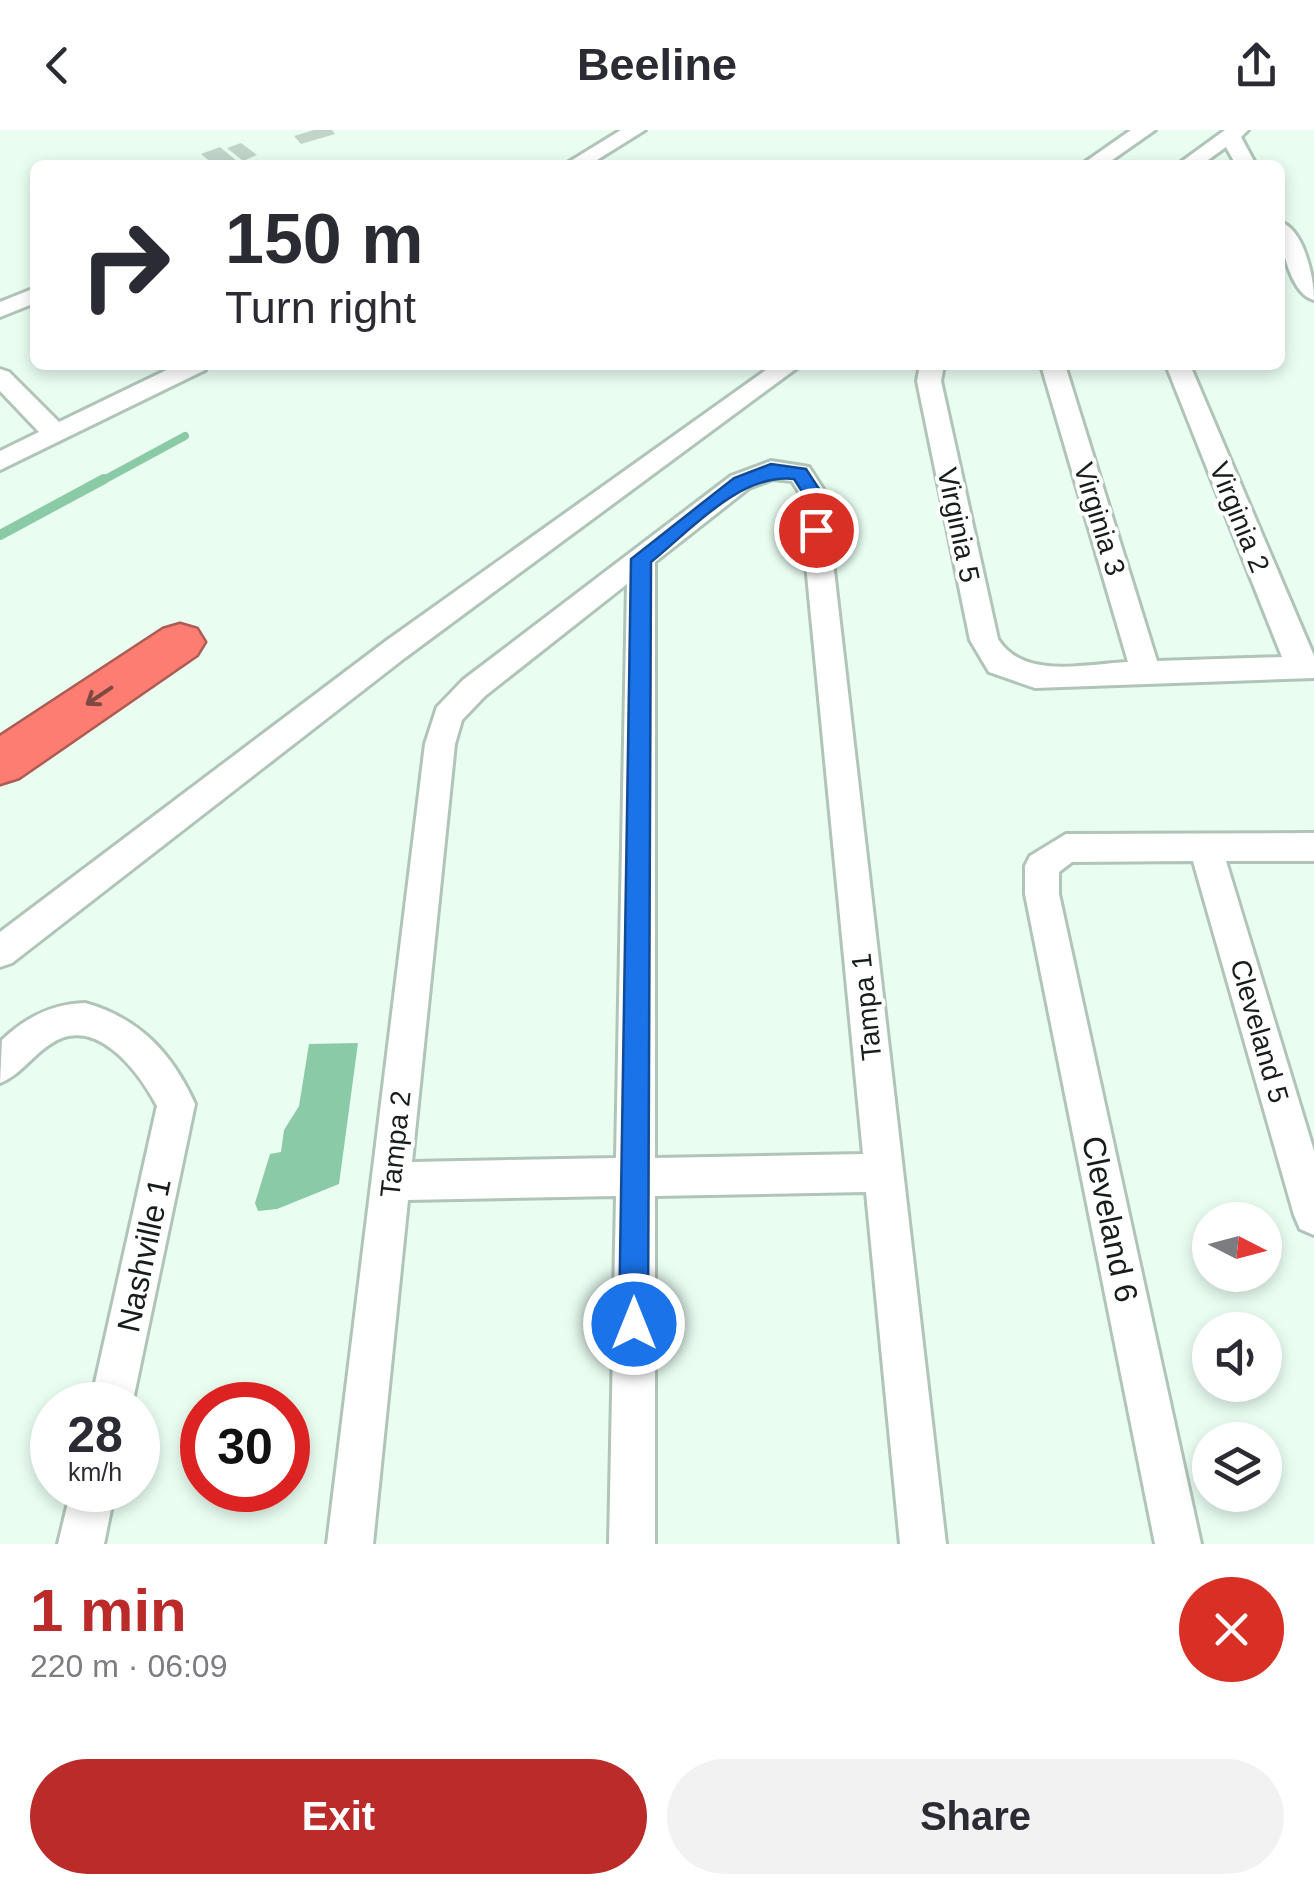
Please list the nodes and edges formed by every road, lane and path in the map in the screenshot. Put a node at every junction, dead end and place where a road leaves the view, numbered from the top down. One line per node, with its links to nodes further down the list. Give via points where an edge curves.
1 (586, 130): 5 (street)
2 (635, 130): 5 (street)
3 (1145, 130): 7 (street)
4 (1234, 133): 8 (street); 9 (street)
5 (615, 143): 6 (street)
6 (583, 160)
7 (1099, 160)
8 (1194, 160)
9 (1244, 160)
10 (1285, 241): 11 (street)
11 (1308, 295)
12 (30, 297): 13 (street)
13 (0, 310)
14 (186, 370): 20 (street)
15 (782, 370): 29 (street, via 396,649)
16 (1055, 370): 25 (street, Virginia 3)
17 (1180, 370): 24 (street, Virginia 2)
18 (930, 373): 25 (street, Virginia 5, via 984,640 999,664 1036,677)
19 (0, 377): 20 (street)
20 (55, 433): 21 (street)
21 (0, 462)
22 (641, 559): 31 (street, Tampa 1, via 740,482 771,470 800,473 812,492); 32 (street); 33 (street, Tampa 2, via 448,715)
23 (180, 642): 26 (highway, one-way to 26)
24 (1308, 668): 25 (street)
25 (1146, 674)
26 (0, 763)
27 (1206, 847): 28 (street); 34 (street, Cleveland 5); 41 (street, Cleveland 6, via 1066,848 1042,866 1042,894)
28 (1314, 847)
29 (0, 952)
30 (0, 1066): 35 (street, Nashville 1, via 44,1028 78,1018 112,1026 162,1074 176,1104)
31 (883, 1173): 32 (street); 40 (street, Tampa 1)
32 (635, 1177): 33 (street); 39 (street)
33 (391, 1181): 38 (street, Tampa 2)
34 (1314, 1215)
35 (116, 1382)
36 (88, 1512): 37 (street)
37 (81, 1544)
38 (350, 1544)
39 (632, 1544)
40 (923, 1544)
41 (1178, 1544)

